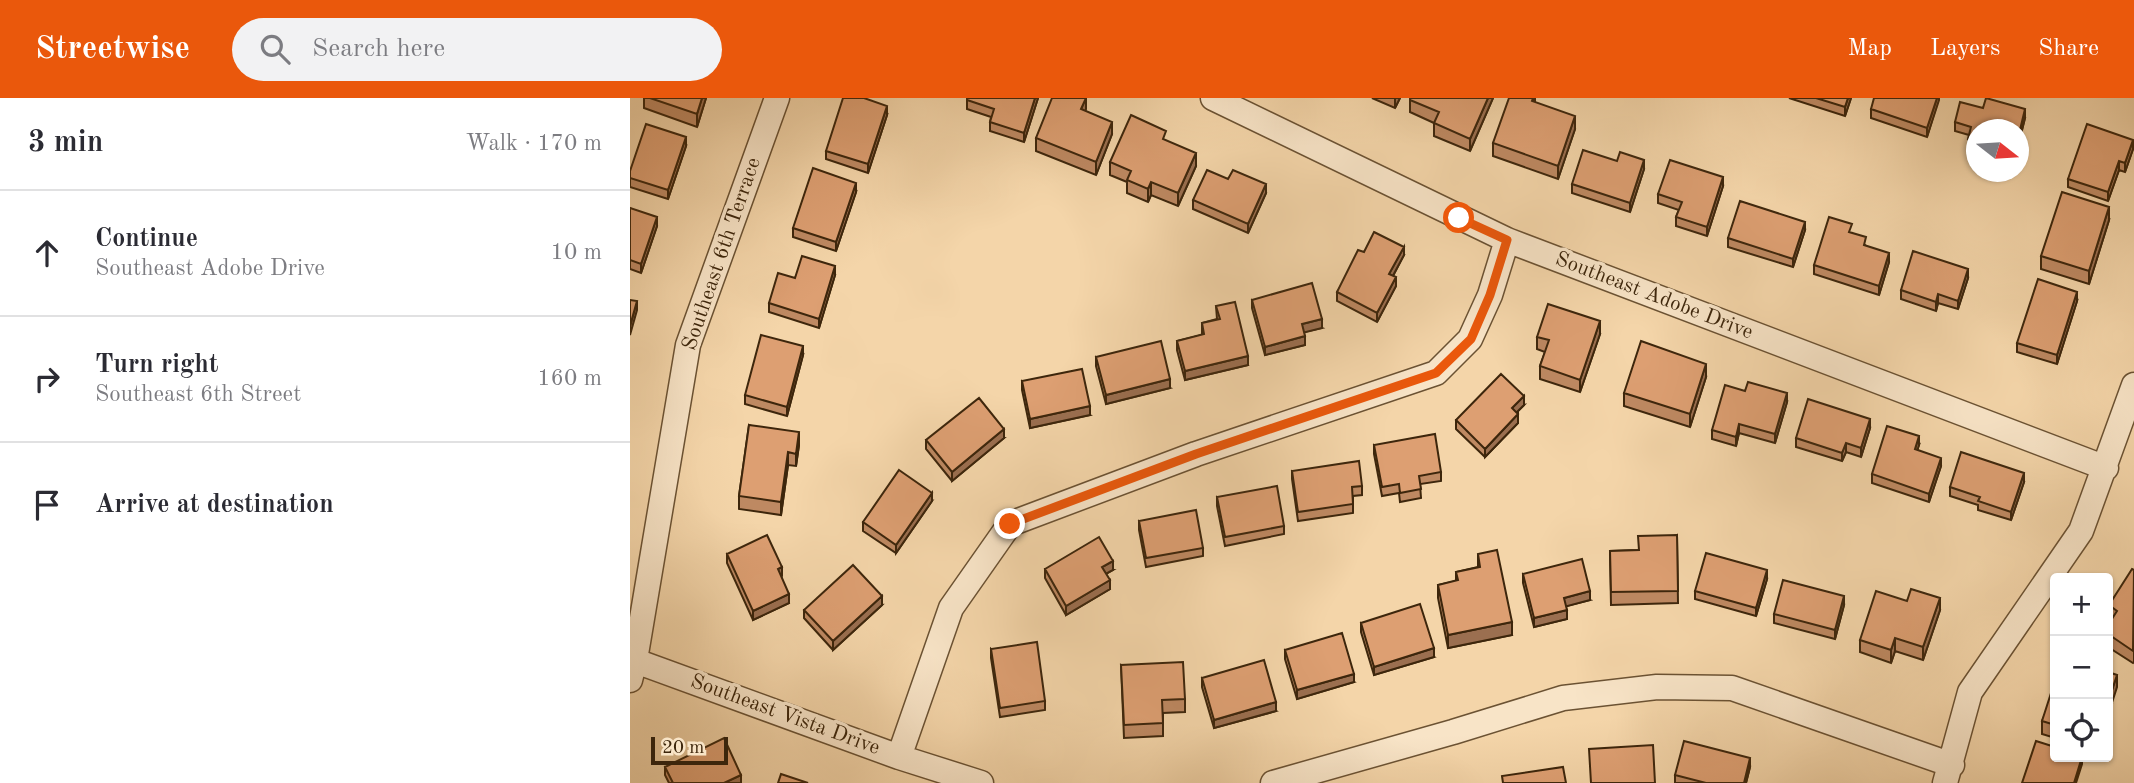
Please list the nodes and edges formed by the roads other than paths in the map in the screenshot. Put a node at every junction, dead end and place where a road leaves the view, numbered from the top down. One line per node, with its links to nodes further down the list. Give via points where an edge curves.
1 (777, 98): 6 (street, Southeast 6th Terrace, via 688,345)
2 (1213, 98): 3 (street, Southeast Adobe Drive)
3 (1507, 240): 5 (street, Southeast Adobe Drive); 7 (street, via 1471,339 1436,373 1196,454 1010,524 951,608)
4 (2134, 386): 5 (street)
5 (2106, 468): 8 (street, via 2081,531 1970,692)
6 (632, 666): 7 (street, Southeast Vista Drive)
7 (899, 757): 9 (street, Southeast Vista Drive)
8 (1948, 774): 10 (street, via 1732,688 1657,687 1563,698)
9 (981, 783)
10 (1273, 783)

